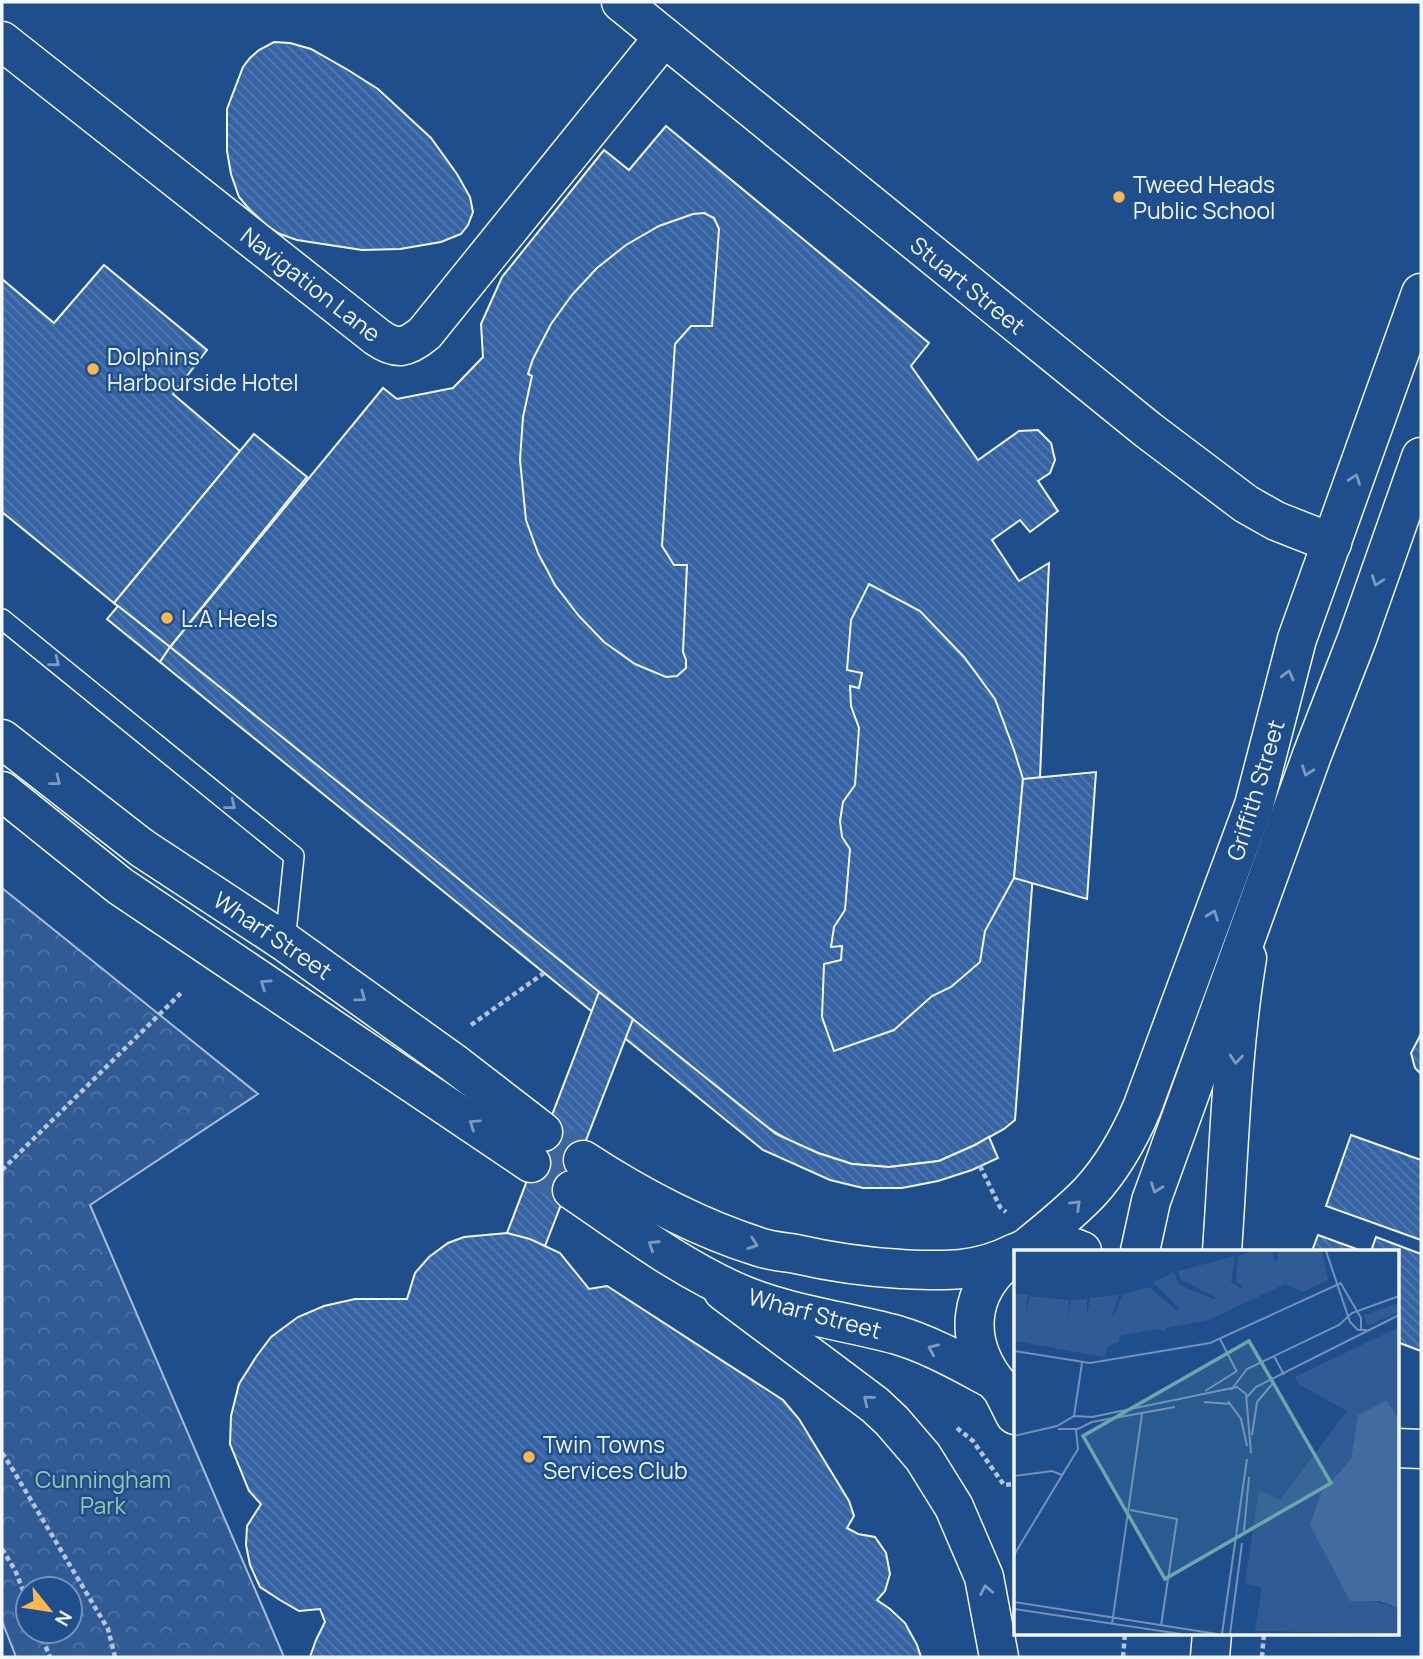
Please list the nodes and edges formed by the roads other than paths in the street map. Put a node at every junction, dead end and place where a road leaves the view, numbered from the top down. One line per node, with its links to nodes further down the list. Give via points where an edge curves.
1 (621, 2): 2 (main road, Stuart Street)
2 (664, 37): 3 (main road, Navigation Lane, via 425,333 404,346 377,337); 7 (main road, Stuart Street, via 1229,493 1276,521)
3 (2, 41)
4 (1421, 293): 7 (main road, Griffith Street, one-way to 4)
5 (1421, 457): 6 (main road, Griffith Street)
6 (1397, 524): 7 (main road, via 1359,541); 11 (main road, Griffith Street, one-way to 11)
7 (1332, 543): 13 (main road, Griffith Street, one-way to 7, via 1064,1216 1091,1191 1124,1144 1142,1108 1254,804 1297,639)
8 (2, 619): 12 (lane, one-way to 12, via 294,856)
9 (2, 739): 12 (main road, Wharf Street, one-way to 12, via 142,848)
10 (2, 791): 12 (main road, Wharf Street, one-way to 10, via 455,1064 537,1148 120,886)
11 (1253, 918): 15 (main road, Griffith Street, one-way to 15, via 1155,1190); 16 (main road, Griffith Street, one-way to 16, via 1241,997)
12 (285, 942)
13 (1017, 1245): 14 (main road, via 1049,1244); 17 (main road, Wharf Street, one-way to 13, via 652,1244 577,1175 624,1186 675,1214 761,1248 839,1263 955,1271 1002,1260); 18 (main road, Griffith Street, via 990,1277 974,1319 985,1367)
14 (1080, 1250)
15 (1140, 1250)
16 (1222, 1250)
17 (701, 1274): 18 (main road, Wharf Street, one-way to 17, via 946,1355 912,1340 766,1303); 23 (main road, one-way to 17, via 984,1577 954,1507 923,1457 875,1405)
18 (1006, 1395)
19 (1398, 1448): 20 (main road)
20 (1421, 1449)
21 (1022, 1634): 24 (main road)
22 (1212, 1634): 25 (main road)
23 (999, 1657)
24 (1019, 1657)
25 (1210, 1657)

